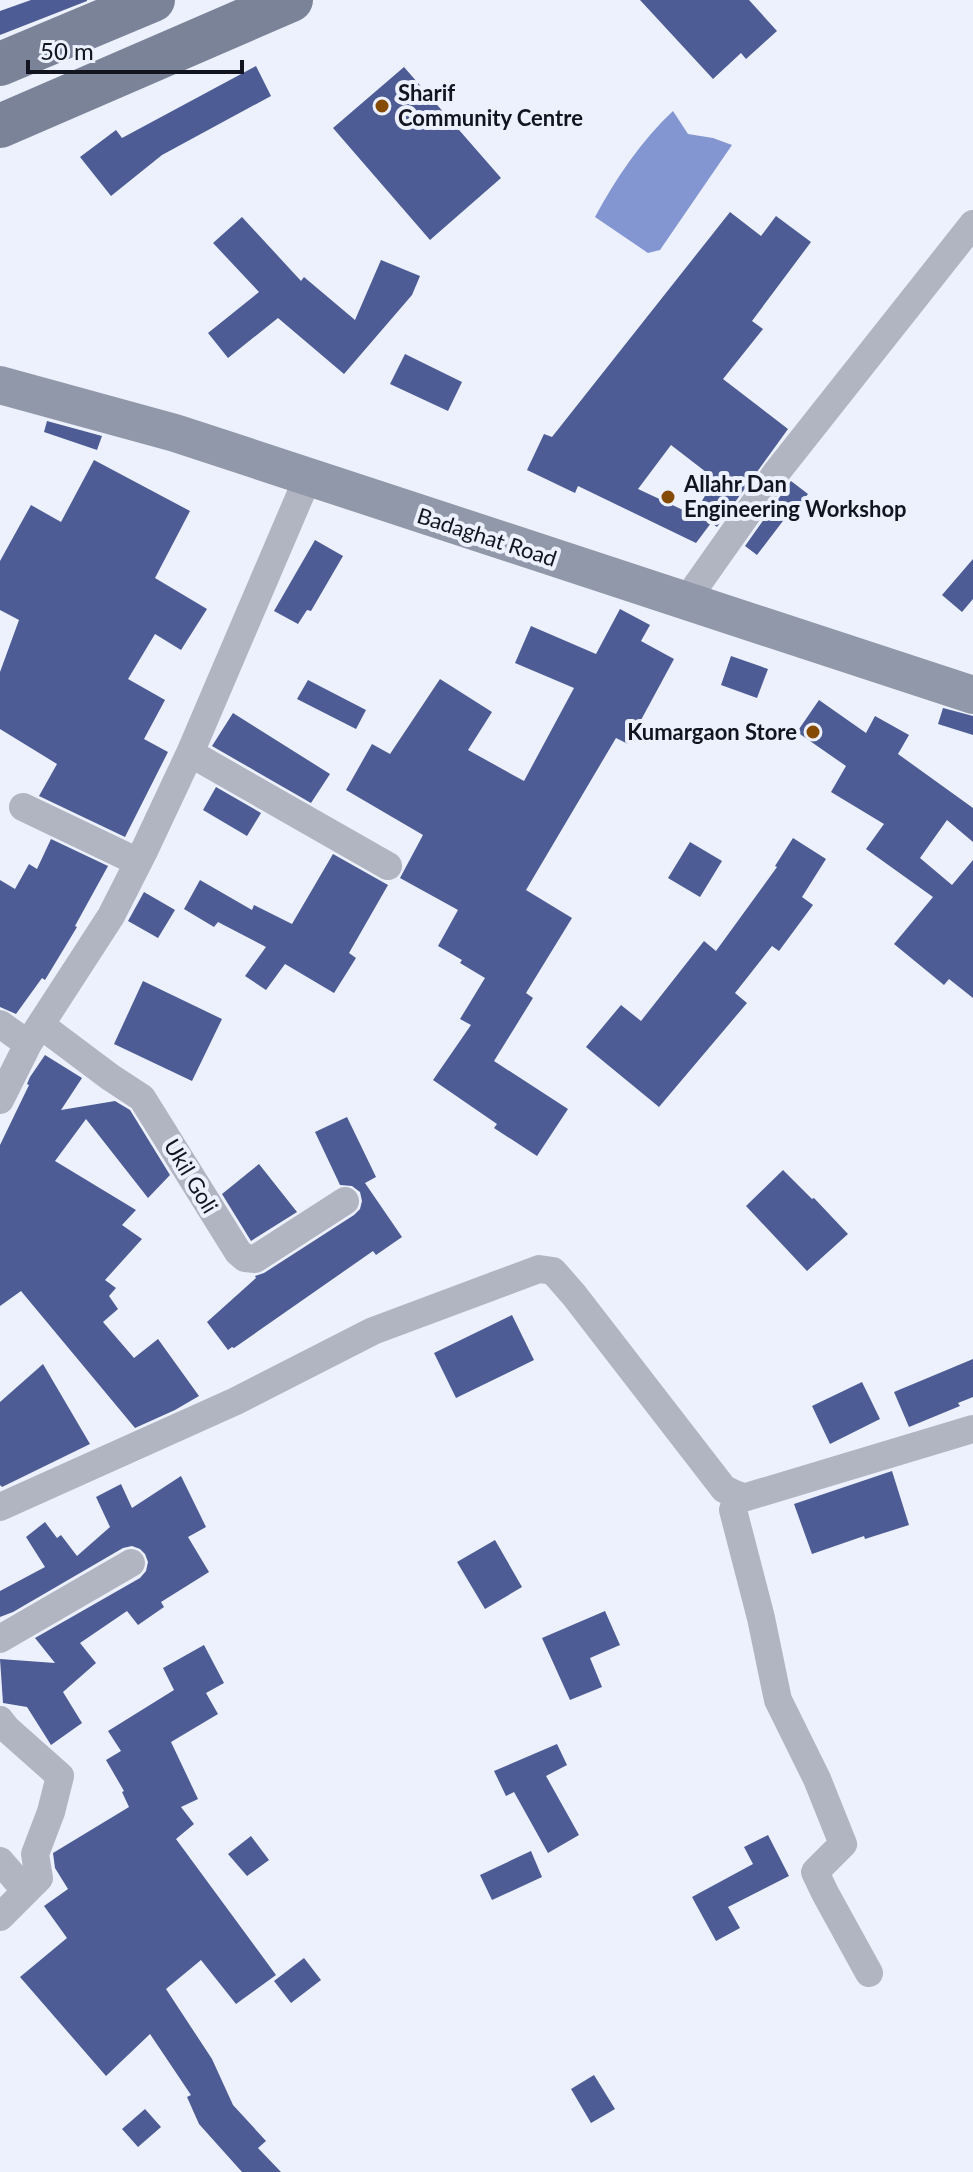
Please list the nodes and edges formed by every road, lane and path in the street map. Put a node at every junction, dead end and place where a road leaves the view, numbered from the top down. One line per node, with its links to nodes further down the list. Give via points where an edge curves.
1 (153, 0): 3 (main road)
2 (274, 3): 4 (main road)
3 (0, 64)
4 (0, 126)
5 (973, 224): 8 (street, via 776,473)
6 (0, 385): 7 (main road, Badaghat Road, via 175,433)
7 (308, 477): 8 (main road, Badaghat Road); 10 (street)
8 (685, 602): 9 (main road, Badaghat Road)
9 (973, 695)
10 (190, 753): 12 (street); 13 (street)
11 (23, 807): 12 (street)
12 (138, 862): 15 (street, via 111,916)
13 (388, 866)
14 (0, 1024): 15 (street)
15 (35, 1035): 16 (street); 17 (street, Ukil Goli, via 142,1098 245,1258 255,1259)
16 (0, 1100)
17 (345, 1201)
18 (973, 1429): 19 (street, via 743,1498)
19 (738, 1495): 20 (street, via 724,1489 553,1271 539,1269 373,1331 236,1401); 27 (street, via 733,1510 778,1700 843,1844 815,1872)
20 (0, 1507)
21 (131, 1563): 22 (street)
22 (0, 1639)
23 (0, 1720): 25 (street, via 60,1776 35,1854 39,1878)
24 (0, 1861): 25 (street)
25 (26, 1891): 26 (street)
26 (0, 1917)
27 (869, 1973)

